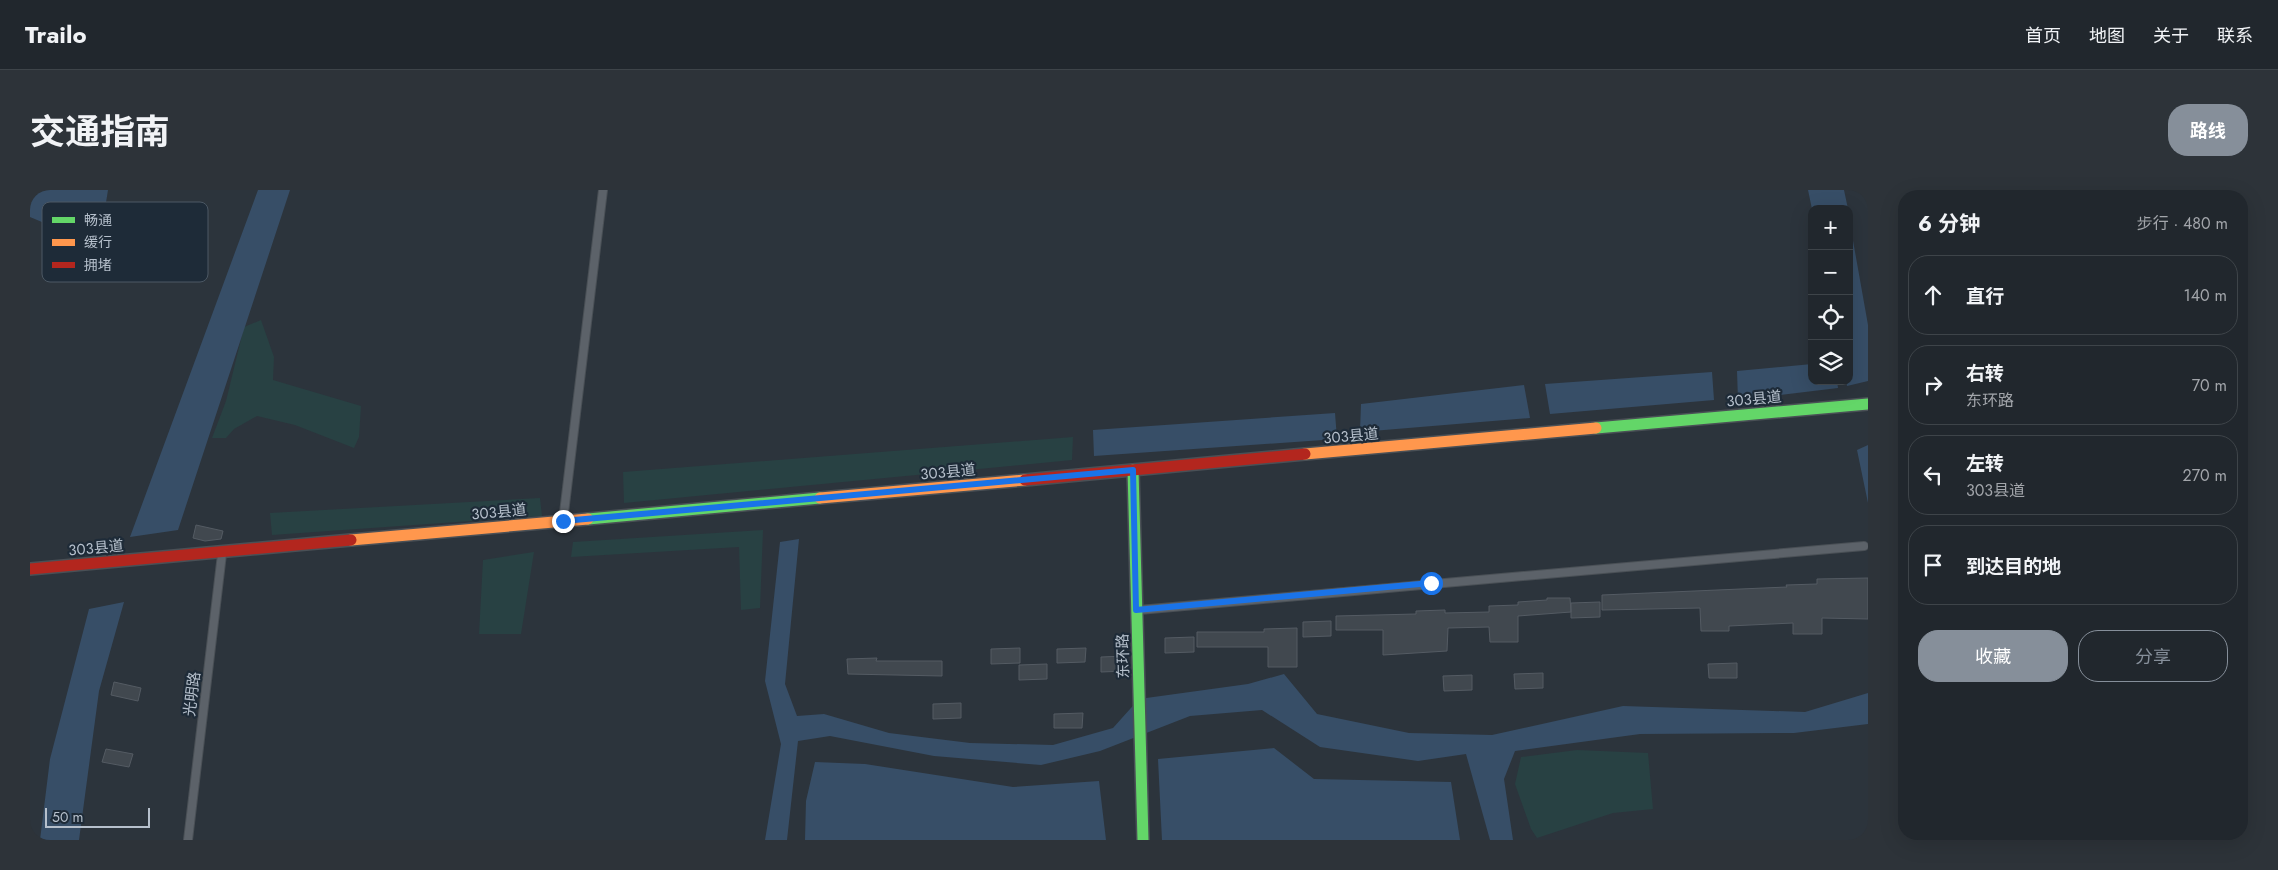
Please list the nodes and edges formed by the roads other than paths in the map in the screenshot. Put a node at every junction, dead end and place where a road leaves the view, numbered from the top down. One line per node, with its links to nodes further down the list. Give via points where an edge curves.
1 (603, 190): 4 (lane)
2 (1868, 404): 3 (main road, 303县道)
3 (1133, 470): 4 (main road, 303县道); 8 (main road, 东环路)
4 (563, 521): 6 (main road, 303县道)
5 (1864, 546): 8 (lane)
6 (222, 552): 7 (main road, 303县道); 9 (lane, 光明路)
7 (30, 569)
8 (1136, 610): 10 (main road, 东环路)
9 (188, 840)
10 (1143, 840)

